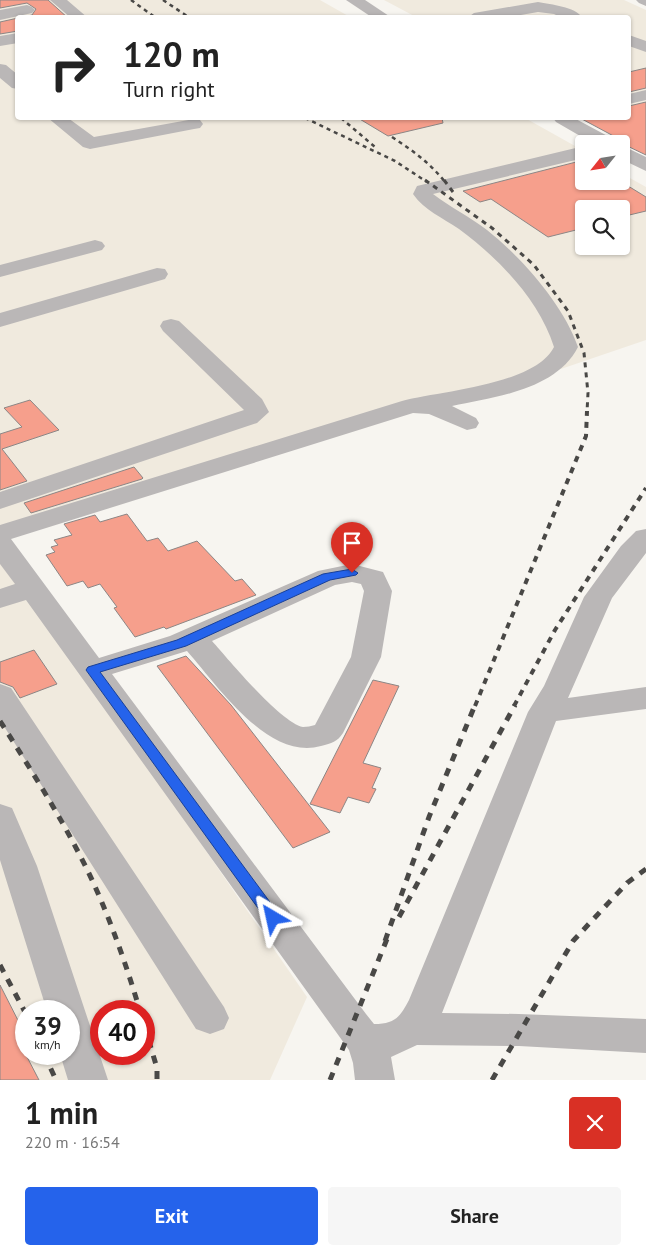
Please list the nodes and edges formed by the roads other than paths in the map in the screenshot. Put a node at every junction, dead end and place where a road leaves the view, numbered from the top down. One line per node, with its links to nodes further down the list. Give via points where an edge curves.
1 (58, 0): 5 (street)
2 (354, 0): 6 (street)
3 (27, 10): 4 (street)
4 (0, 15)
5 (77, 15)
6 (380, 15)
7 (491, 15): 8 (street, via 538,7)
8 (569, 15)
9 (646, 36): 11 (street)
10 (15, 38): 12 (street)
11 (631, 40)
12 (0, 41)
13 (631, 41): 14 (street)
14 (646, 47)
15 (0, 69): 16 (street)
16 (15, 82)
17 (646, 95): 18 (street)
18 (631, 99)
19 (61, 120): 21 (street, via 90,143)
20 (566, 120): 22 (street)
21 (194, 124)
22 (592, 135)
23 (575, 154): 31 (street, via 424,190 427,199 492,244 520,272 563,336 566,347 558,360 527,379)
24 (630, 156): 25 (street)
25 (646, 165)
26 (95, 246): 27 (street)
27 (0, 271)
28 (157, 274): 29 (street)
29 (0, 320)
30 (171, 326): 33 (street, via 253,404 257,412 248,418)
31 (424, 406): 32 (street); 34 (street, via 381,414)
32 (467, 423)
33 (0, 501)
34 (0, 534)
35 (646, 537): 43 (street, via 598,597 559,686)
36 (0, 544): 37 (street)
37 (32, 588): 38 (street); 40 (street)
38 (0, 599)
39 (192, 638): 39 (street, via 328,577 352,573 373,578 378,591 366,657 327,734 314,738 294,737 273,725); 40 (street)
40 (92, 670): 49 (street)
41 (0, 695): 46 (street)
42 (646, 698): 43 (street)
43 (544, 712): 47 (street)
44 (0, 816): 45 (street, via 20,866)
45 (63, 1000)
46 (210, 1018)
47 (414, 1029): 48 (street); 49 (street, via 390,1041)
48 (646, 1036)
49 (366, 1041): 52 (street)
50 (80, 1054): 51 (street)
51 (88, 1080)
52 (375, 1080)

